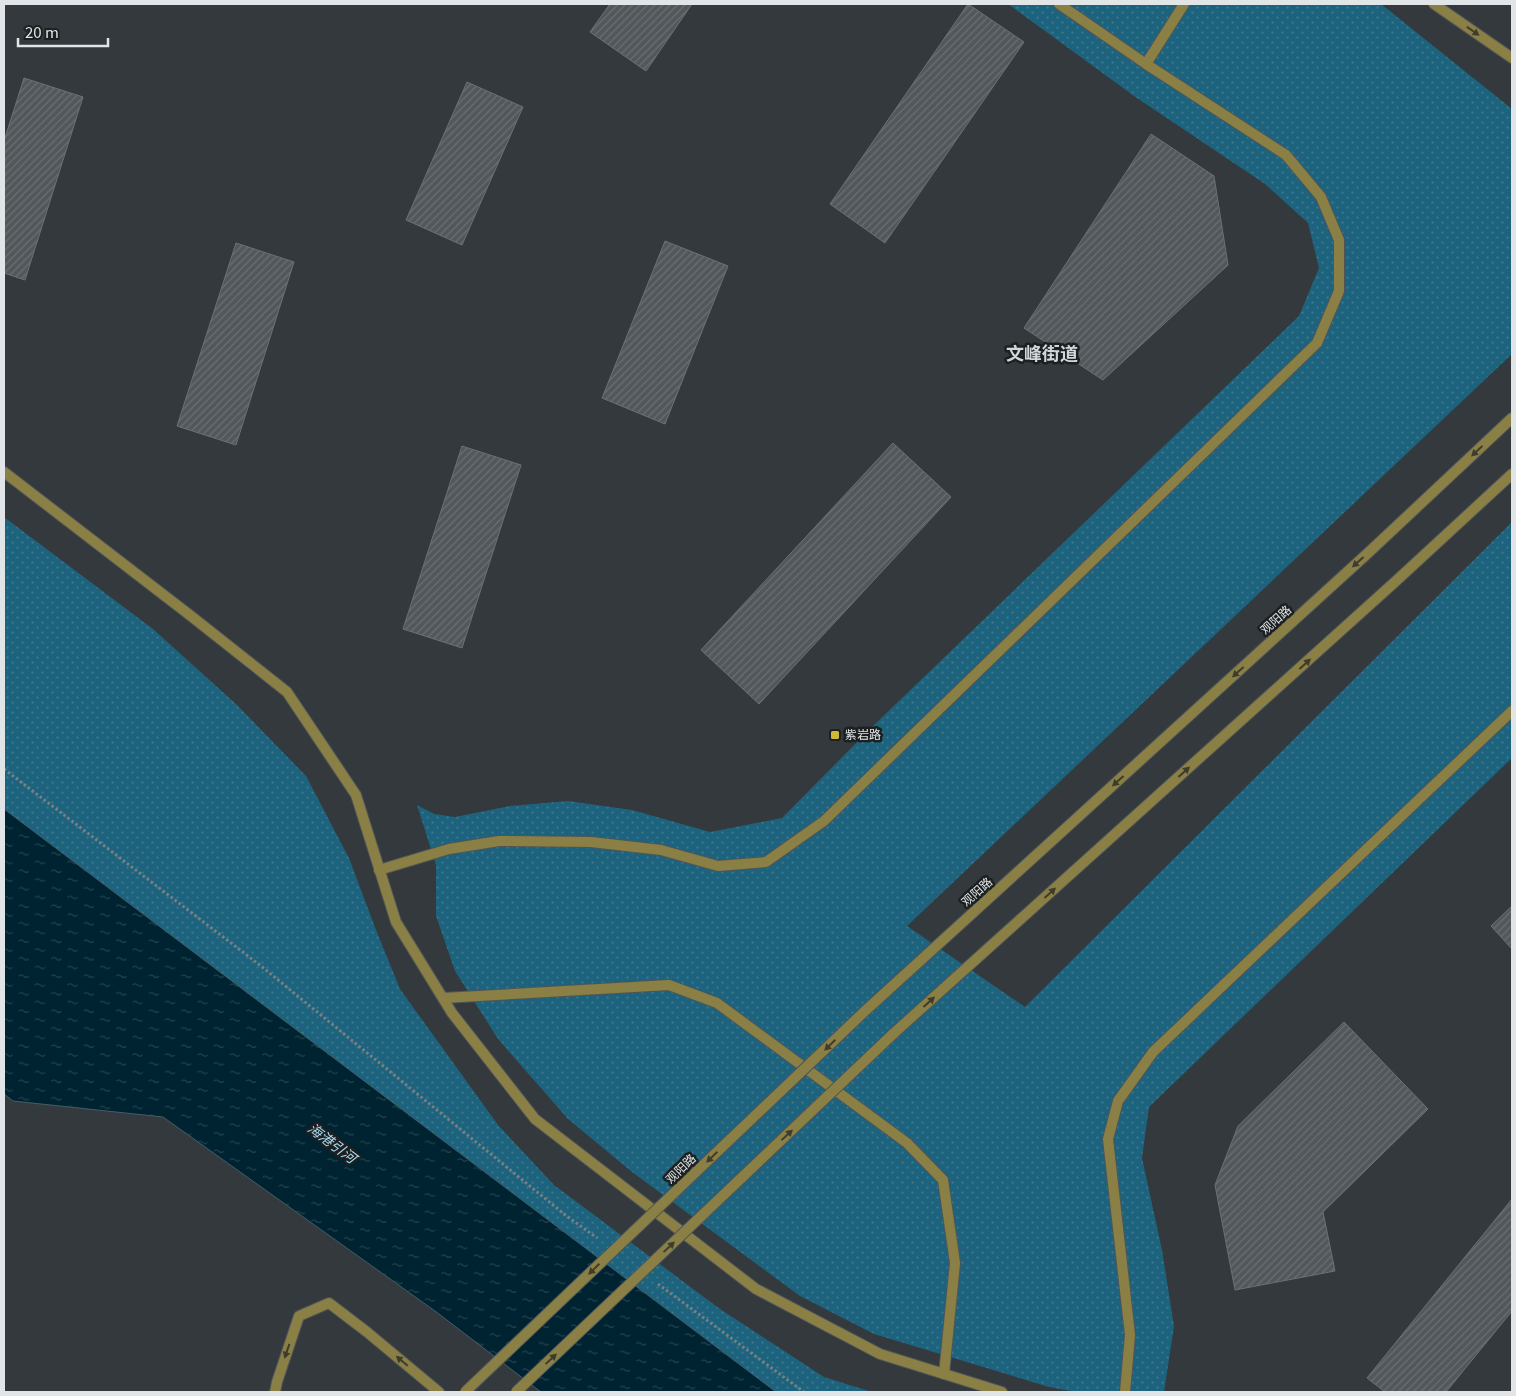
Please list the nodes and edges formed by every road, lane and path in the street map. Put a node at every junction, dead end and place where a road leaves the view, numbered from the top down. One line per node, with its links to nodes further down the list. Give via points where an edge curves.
1 (1059, 4): 5 (street)
2 (1184, 4): 5 (street)
3 (1434, 4): 4 (street, one-way to 4)
4 (1512, 58)
5 (1146, 64): 11 (street, via 1286,155 1321,197 1339,240 1339,291 1317,343 824,821 766,862 718,866 661,850 590,842 499,841 449,849)
6 (1512, 418): 18 (street, 观阳路, one-way to 18, bridge, via 865,1011)
7 (4, 472): 11 (street, via 287,692 356,795)
8 (1512, 474): 19 (street, one-way to 8, bridge, via 893,1034)
9 (1512, 711): 22 (street, via 1153,1052 1118,1101 1108,1139 1130,1336)
10 (4, 769): 13 (path, via 261,966)
11 (380, 870): 12 (street, via 396,922)
12 (443, 998): 15 (street, via 535,1119 756,1289 880,1354); 15 (street, via 669,985 717,1003 907,1143 943,1180 955,1264)
13 (604, 1244)
14 (652, 1280): 20 (path)
15 (944, 1374): 21 (street)
16 (275, 1392): 17 (street, one-way to 16, via 328,1303 299,1316)
17 (439, 1392)
18 (465, 1392)
19 (516, 1392)
20 (804, 1392)
21 (1002, 1392)
22 (1125, 1392)

